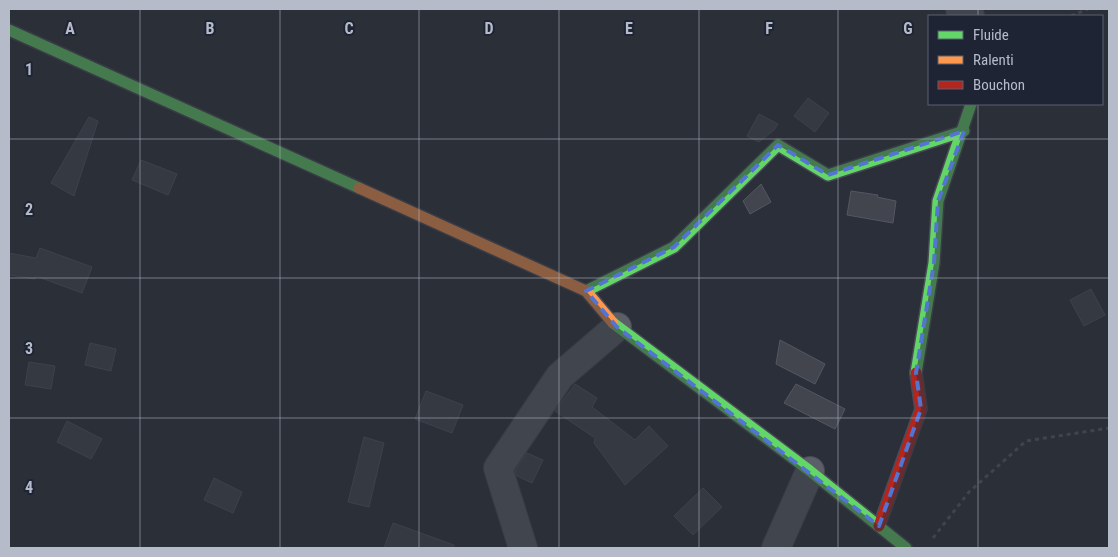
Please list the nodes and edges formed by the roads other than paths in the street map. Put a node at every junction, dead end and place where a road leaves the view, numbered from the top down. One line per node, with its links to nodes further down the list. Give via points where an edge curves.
1 (9, 30): 4 (main road)
2 (971, 105): 3 (main road)
3 (964, 131): 4 (main road, via 828,175 778,145 674,247); 7 (main road, via 938,201 934,263 916,373 921,409)
4 (586, 291): 5 (main road)
5 (617, 327): 6 (main road); 8 (street, via 560,376 498,468)
6 (810, 471): 7 (main road); 9 (street)
7 (879, 526): 10 (main road)
8 (523, 548)
9 (776, 548)
10 (906, 548)

